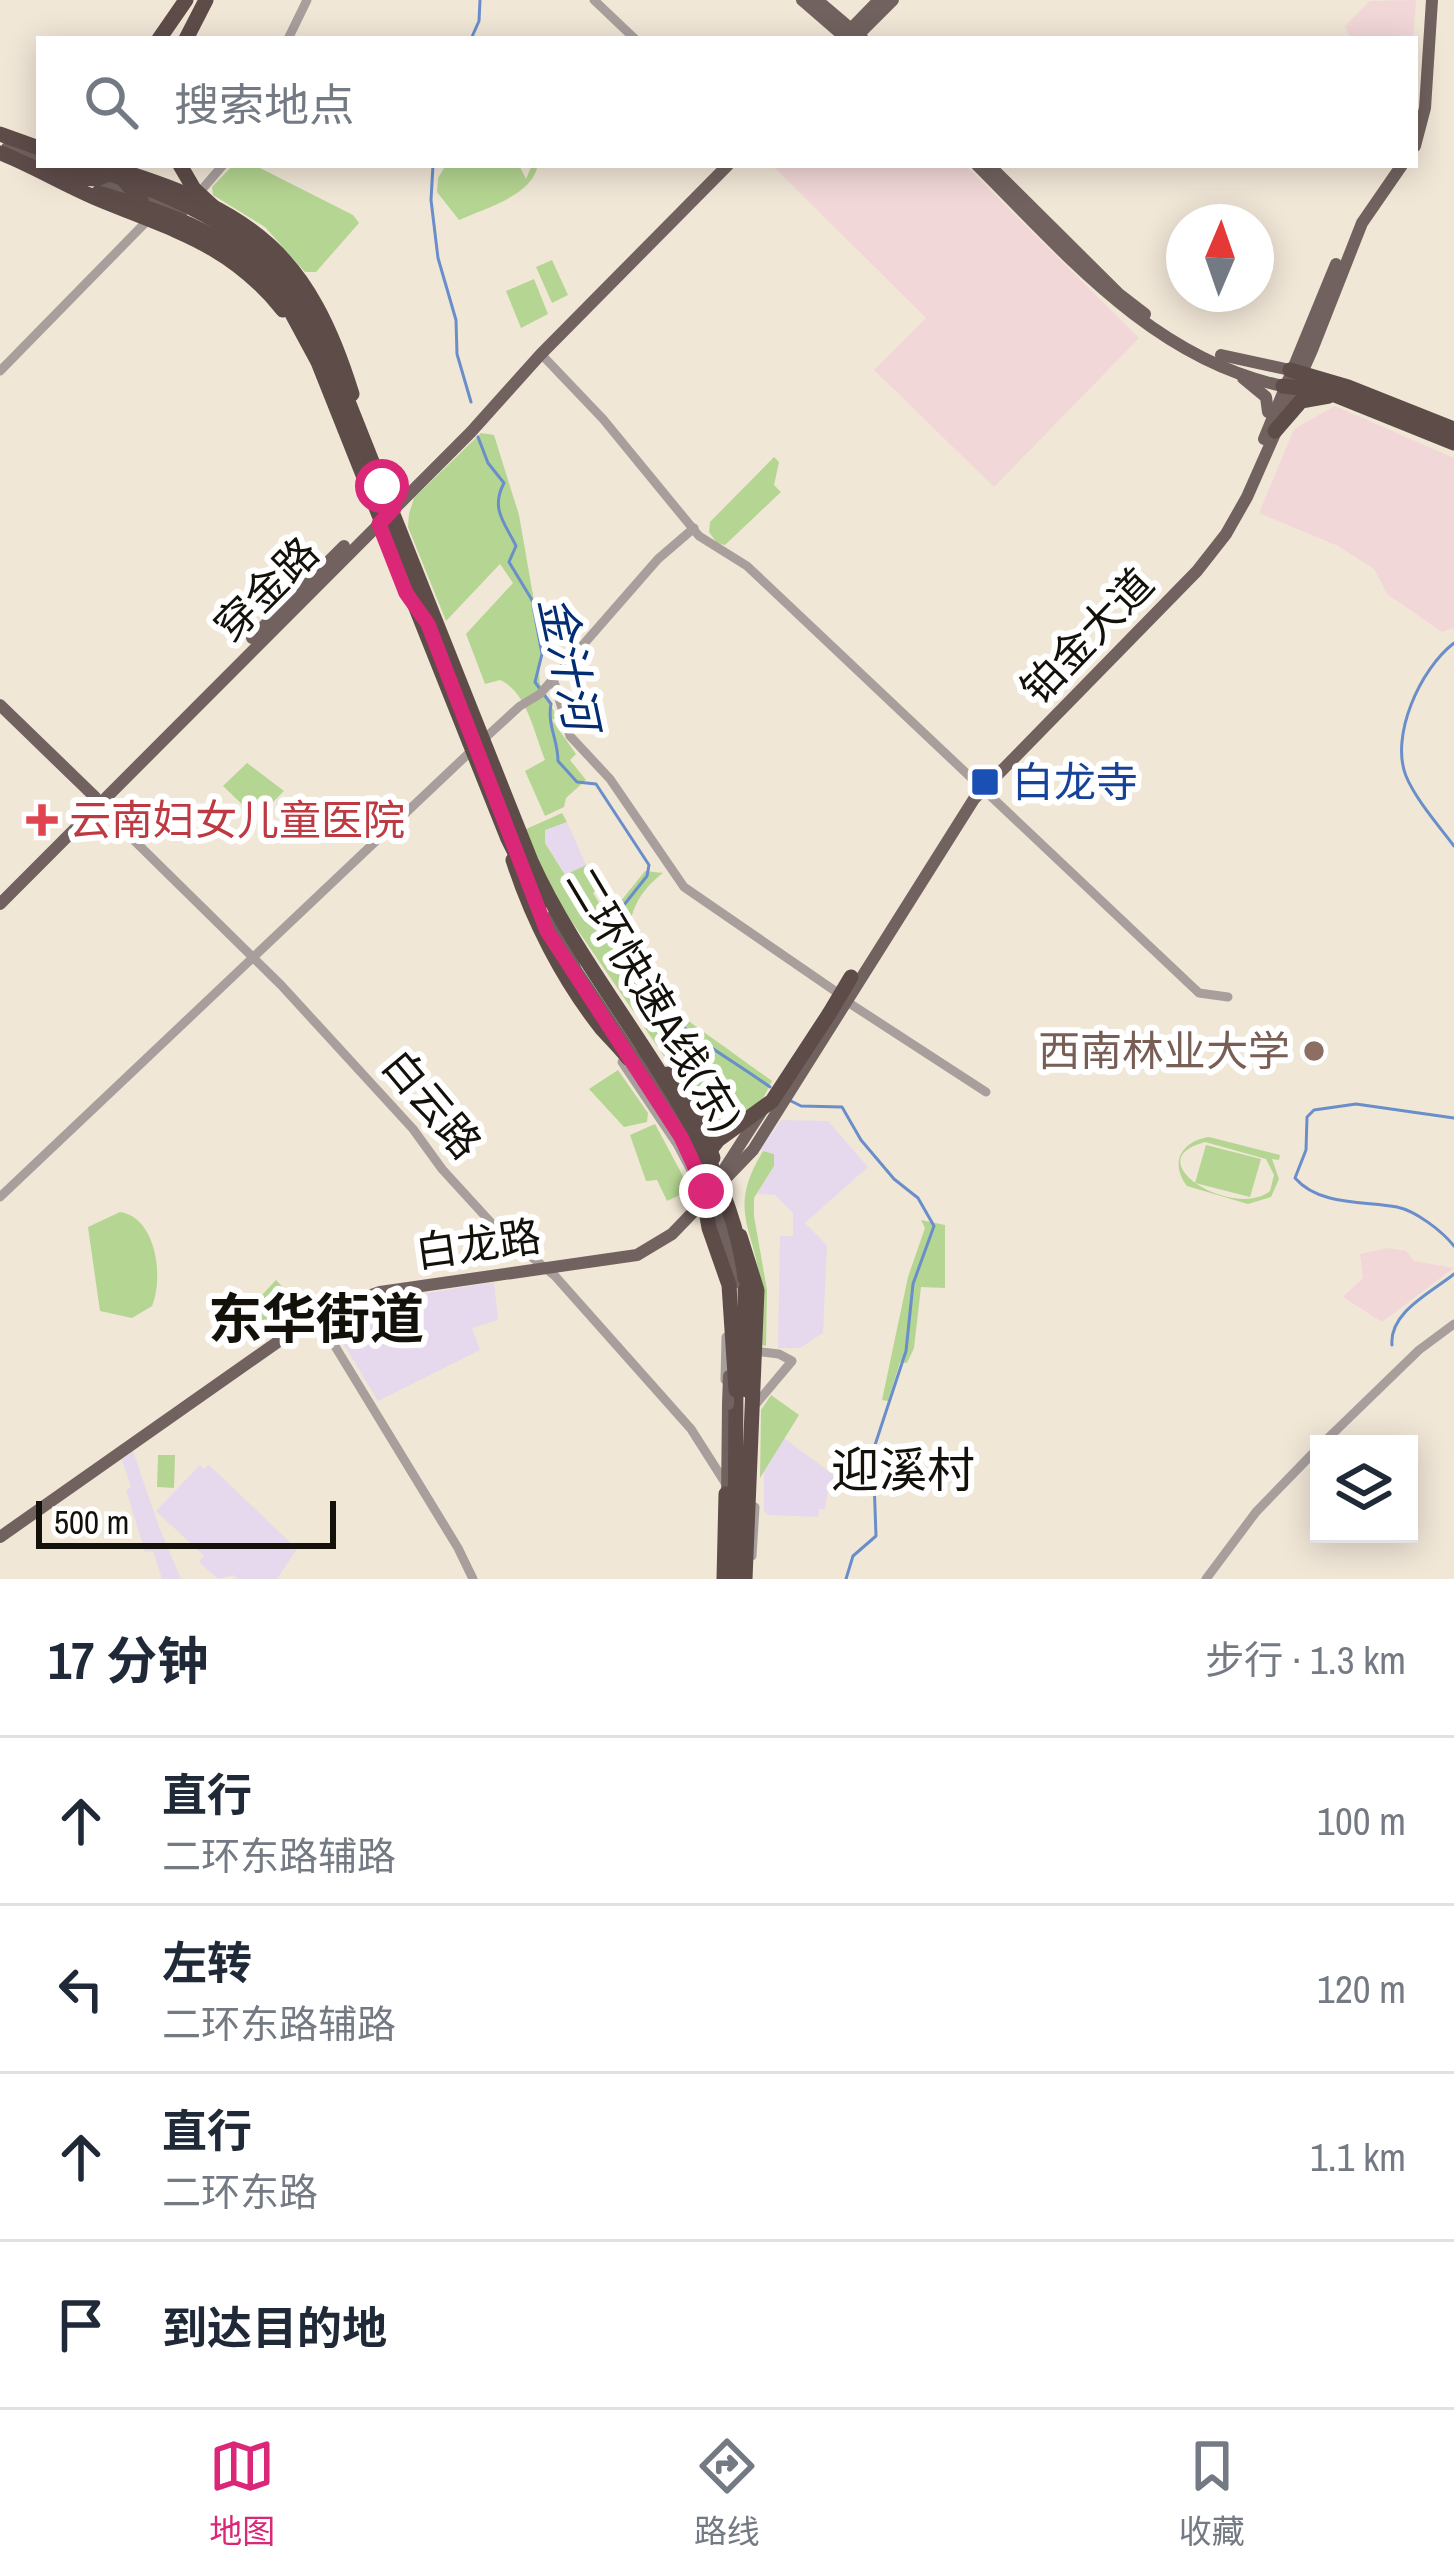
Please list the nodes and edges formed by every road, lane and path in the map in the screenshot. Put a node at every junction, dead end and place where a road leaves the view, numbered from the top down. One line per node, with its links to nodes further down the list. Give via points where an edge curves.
1 (190, 0): 11 (highway)
2 (207, 0): 10 (highway)
3 (307, 0): 12 (street)
4 (594, 0): 13 (street)
5 (802, 0): 14 (main road)
6 (818, 0): 15 (main road)
7 (879, 0): 16 (main road)
8 (893, 0): 17 (main road)
9 (1428, 0): 18 (main road); 20 (main road)
10 (191, 35)
11 (165, 36)
12 (289, 36)
13 (632, 36)
14 (850, 36)
15 (850, 36)
16 (852, 36)
17 (852, 36)
18 (1418, 99)
19 (0, 131): 21 (highway)
20 (1418, 135)
21 (36, 141)
22 (0, 151): 23 (highway, bridge); 24 (highway, bridge)
23 (31, 159)
24 (36, 167)
25 (38, 168): 52 (highway, bridge, via 175,216 248,260 303,328)
26 (46, 168): 43 (highway, bridge, via 96,198)
27 (54, 168): 33 (highway, bridge, via 84,180)
28 (63, 168): 49 (main road, via 181,214 250,257 298,311)
29 (94, 168): 54 (highway, bridge, via 206,213 277,271 322,339)
30 (108, 168): 49 (main road, via 193,202 254,248 305,317)
31 (110, 168): 49 (highway, bridge, via 227,213 272,249 334,339)
32 (119, 168): 43 (highway, bridge, via 141,200)
33 (124, 168)
34 (182, 168): 49 (highway, bridge, via 201,196 300,288 328,336)
35 (220, 168): 41 (street)
36 (721, 168): 44 (main road, 穿金路)
37 (721, 168): 55 (main road, 穿金路)
38 (979, 168): 45 (main road, via 1128,311)
39 (992, 168): 47 (main road, via 1149,316 1223,356)
40 (1396, 168): 47 (main road, 铂金大道, via 1368,211)
41 (199, 193)
42 (147, 220): 46 (street)
43 (213, 246): 52 (highway, bridge, via 287,316)
44 (542, 354): 55 (main road, 穿金路); 57 (street)
45 (1234, 369): 47 (main road); 50 (main road, via 1266,397)
46 (0, 371)
47 (1292, 379): 48 (highway); 50 (main road, 铂金大道); 51 (highway)
48 (1339, 396): 50 (highway, via 1304,399); 53 (highway)
49 (345, 399): 52 (street); 52 (street); 54 (highway, bridge)
50 (1271, 428): 64 (main road, 铂金大道, via 1238,515 1212,554)
51 (1454, 428)
52 (354, 440): 54 (highway, bridge)
53 (1454, 443)
54 (372, 479): 55 (street); 56 (street); 66 (highway, bridge); 67 (highway, 二环快速A线(东), bridge)
55 (393, 504): 56 (main road, 穿金路); 58 (street)
56 (377, 520): 58 (street); 65 (main road, 穿金路)
57 (694, 528): 60 (street); 64 (street, via 747,566)
58 (399, 548): 59 (main road); 59 (street, via 405,590); 59 (street, via 424,583)
59 (429, 624): 70 (main road); 76 (main road, via 542,920)
60 (553, 678): 62 (street); 74 (street, via 570,736 689,893)
61 (0, 708): 65 (main road, 白云路)
62 (485, 738)
63 (470, 753): 71 (street)
64 (979, 787): 68 (main road, 铂金大道); 75 (street, via 1202,995)
65 (95, 801): 69 (main road, 穿金路); 71 (street, 白云路)
66 (505, 830): 77 (highway, bridge, via 529,904); 91 (highway, bridge, via 550,921 706,1176 734,1268)
67 (523, 843): 79 (highway, bridge); 99 (highway, 二环快速A线(东), bridge, via 570,937 698,1137 733,1220 747,1308)
68 (912, 890): 73 (main road, 铂金大道); 74 (main road, 铂金大道)
69 (0, 899)
70 (556, 923): 72 (main road); 78 (main road)
71 (254, 957): 84 (street); 87 (street, 白云路, via 487,1219)
72 (579, 958): 79 (street)
73 (851, 977): 74 (main road, 铂金大道); 91 (highway, bridge, via 778,1093 705,1156 706,1217 728,1285)
74 (842, 997): 80 (street); 82 (main road, 铂金大道)
75 (1228, 997)
76 (598, 1023): 77 (main road); 78 (main road)
77 (610, 1038): 78 (highway)
78 (628, 1058): 85 (street); 91 (main road, bridge, via 687,1148 714,1214 729,1292)
79 (671, 1087): 81 (highway); 83 (street)
80 (986, 1092)
81 (698, 1119): 82 (street, via 725,1137); 83 (highway)
82 (759, 1126): 83 (main road, 白龙路)
83 (720, 1183): 85 (main road, 白龙路); 86 (street)
84 (0, 1197)
85 (704, 1200): 87 (main road, 白龙路, via 649,1245); 94 (street, via 724,1285 723,1445)
86 (734, 1222): 90 (street, via 746,1280); 99 (highway, bridge, via 757,1291)
87 (544, 1266): 88 (main road, 白龙路, via 380,1292); 95 (street, 白云路); 98 (main road, 白龙路, via 379,1288 314,1311)
88 (316, 1315): 98 (main road, 白龙路); 100 (street)
89 (1454, 1327): 93 (street, via 1419,1350)
90 (747, 1351): 92 (street); 92 (street, via 792,1361)
91 (733, 1400): 94 (main road); 99 (highway)
92 (746, 1419): 94 (street)
93 (1334, 1435)
94 (733, 1448): 95 (street); 97 (main road); 99 (main road); 99 (street, via 756,1488 754,1544)
95 (707, 1453): 97 (street, 白云路)
96 (1310, 1460): 101 (street)
97 (726, 1485): 99 (highway)
98 (0, 1535)
99 (735, 1578)
100 (473, 1579)
101 (1209, 1579)

